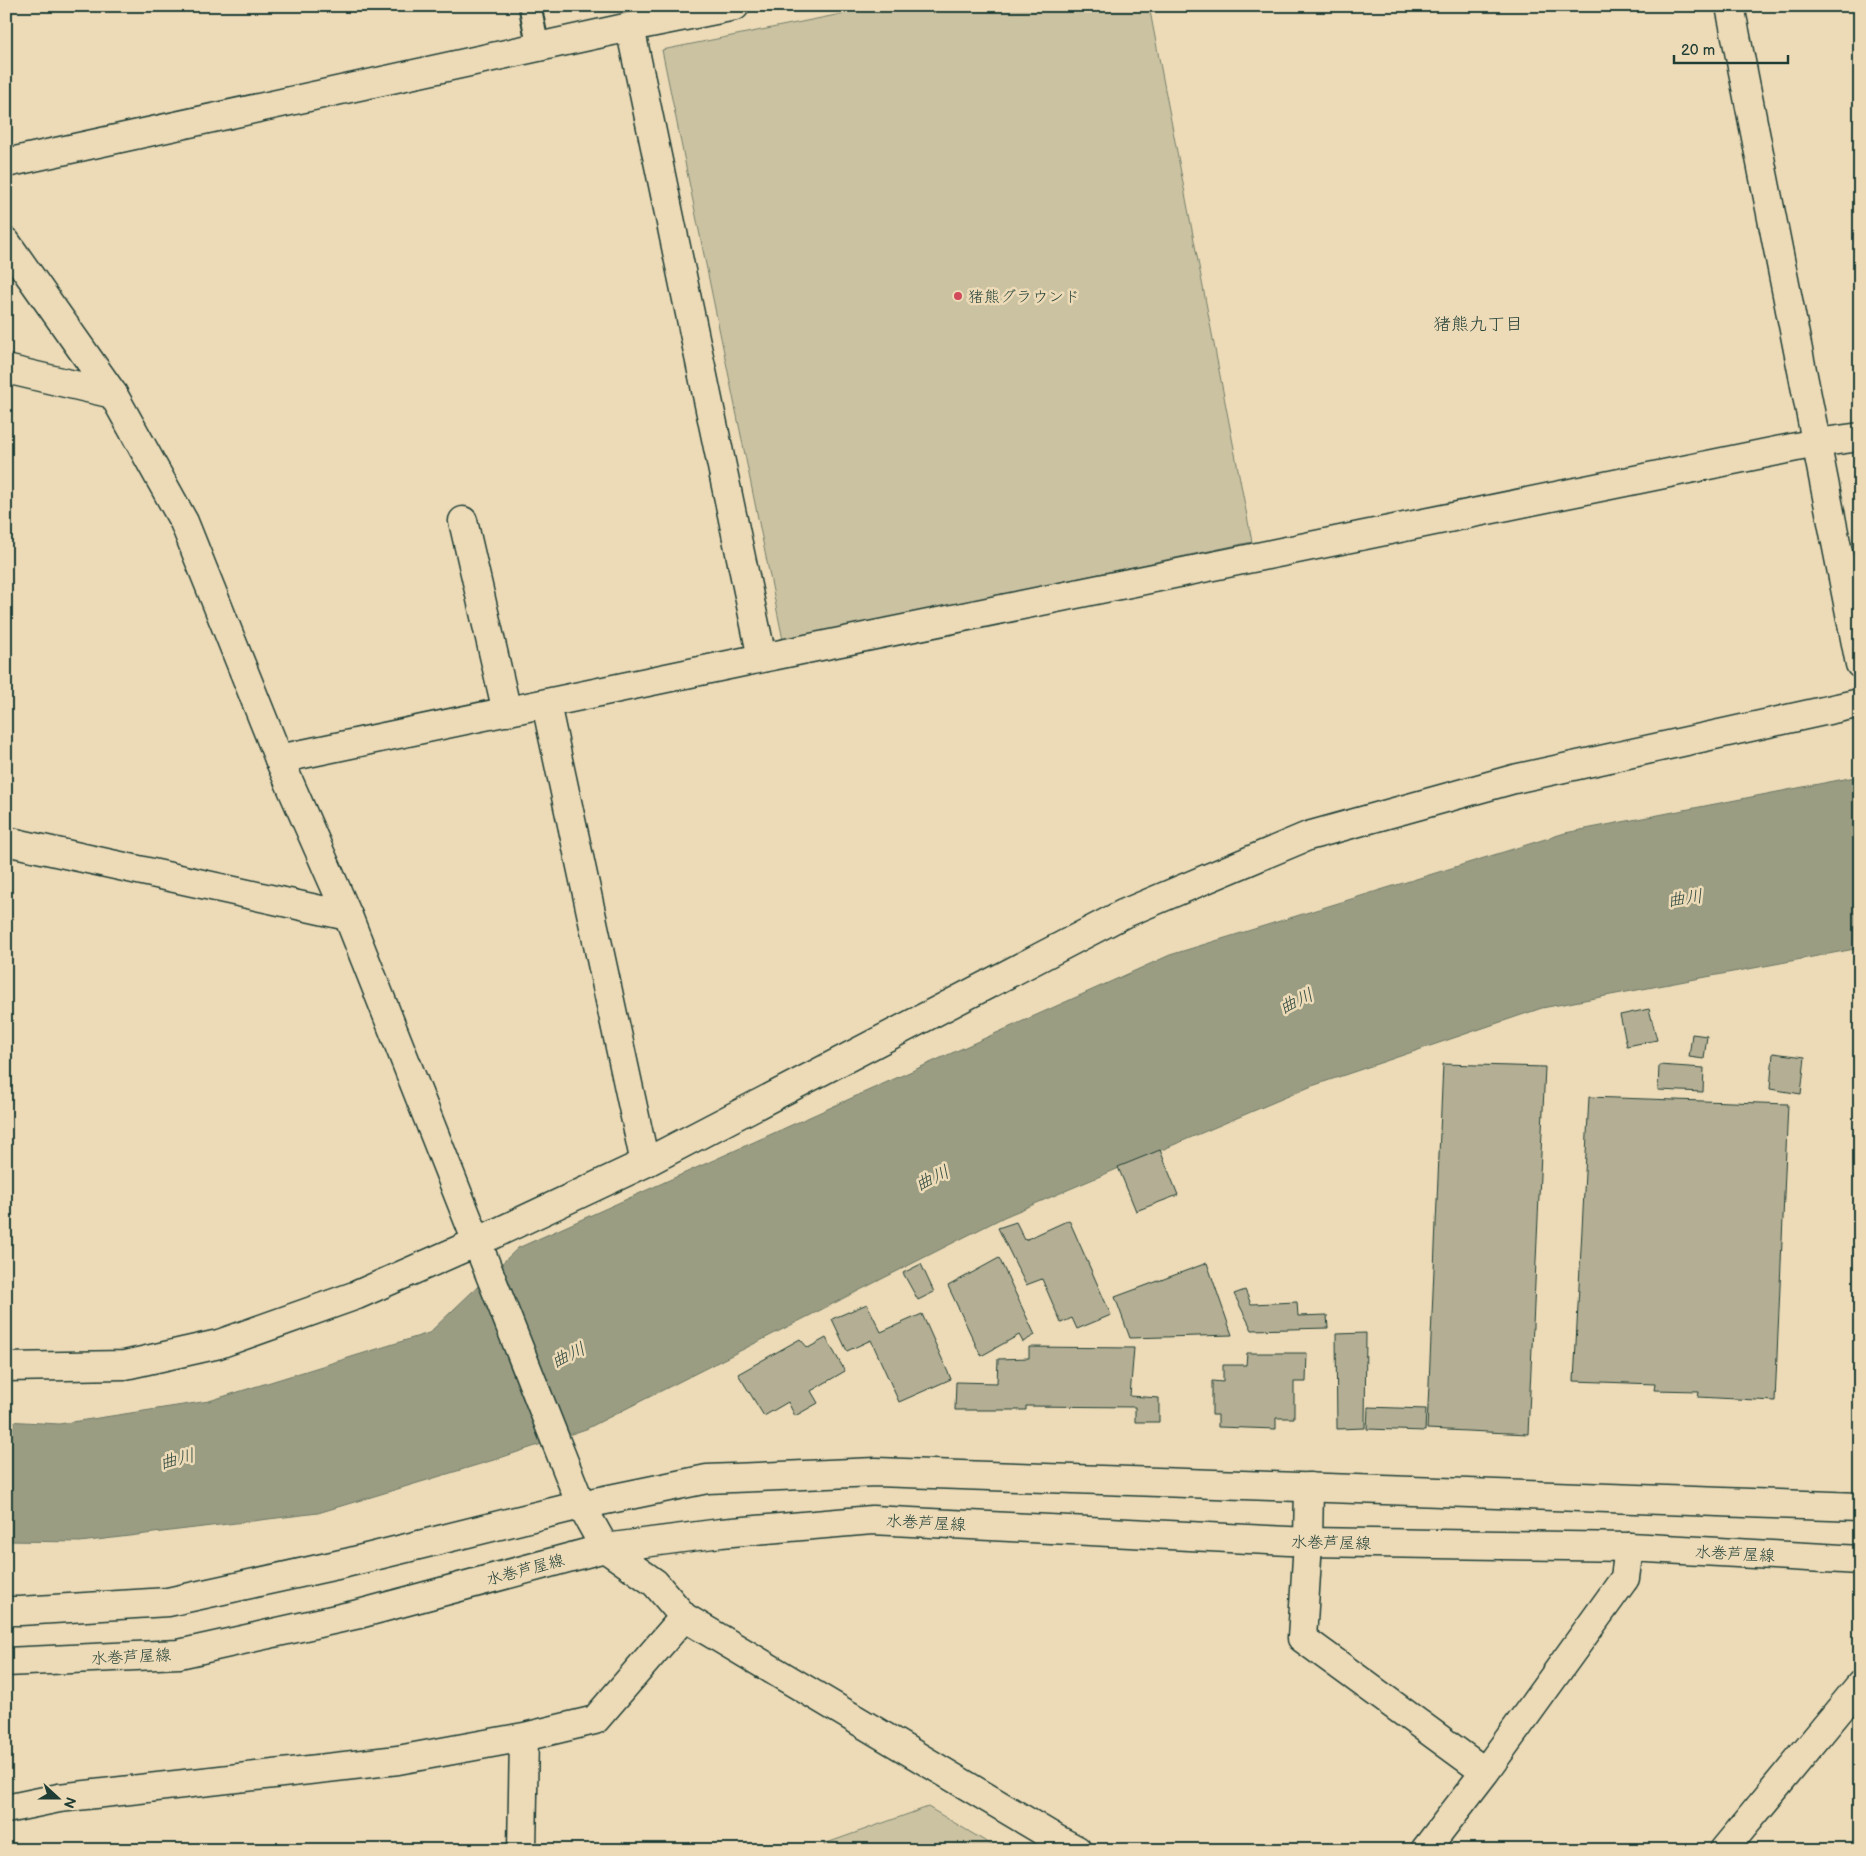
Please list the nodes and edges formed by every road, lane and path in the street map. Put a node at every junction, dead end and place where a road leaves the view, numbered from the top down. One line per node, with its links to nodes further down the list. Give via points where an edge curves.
1 (530, 6): 5 (lane)
2 (734, 6): 4 (street)
3 (1730, 6): 11 (street)
4 (630, 27): 5 (street); 13 (street)
5 (538, 48): 6 (street)
6 (6, 163)
7 (6, 242): 9 (street)
8 (6, 370): 9 (street)
9 (113, 394): 18 (street, via 184,522)
10 (1860, 436): 11 (street)
11 (1816, 443): 13 (street); 14 (street)
12 (463, 521): 17 (street)
13 (762, 658): 16 (street)
14 (1860, 664)
15 (1860, 703): 21 (street, via 1514,779 1308,836 1122,914)
16 (546, 704): 17 (street); 21 (street)
17 (507, 712): 18 (street)
18 (279, 760): 20 (street)
19 (6, 841): 20 (street)
20 (348, 916): 22 (street)
21 (645, 1163): 22 (street)
22 (480, 1250): 23 (street, via 219,1344 125,1365); 25 (street)
23 (6, 1367)
24 (1309, 1487): 25 (street, via 876,1472 707,1479); 26 (street); 27 (street)
25 (581, 1506): 29 (street); 31 (street, via 168,1602)
26 (1860, 1507)
27 (1308, 1542): 28 (street, 水巻芦屋線); 29 (street, 水巻芦屋線, via 872,1520 721,1533); 36 (street, via 1302,1638)
28 (1629, 1547): 30 (street, 水巻芦屋線); 36 (street, via 1624,1578)
29 (605, 1548): 32 (street, via 655,1583); 33 (street, 水巻芦屋線, via 359,1614 179,1654)
30 (1860, 1560)
31 (6, 1610)
32 (684, 1617): 35 (street, via 595,1720); 39 (street)
33 (6, 1662)
34 (1860, 1685): 41 (street)
35 (524, 1737): 37 (street, via 398,1760 59,1798); 38 (street)
36 (1485, 1772): 40 (street)
37 (6, 1809)
38 (522, 1850)
39 (1076, 1850)
40 (1425, 1850)
41 (1724, 1850)

